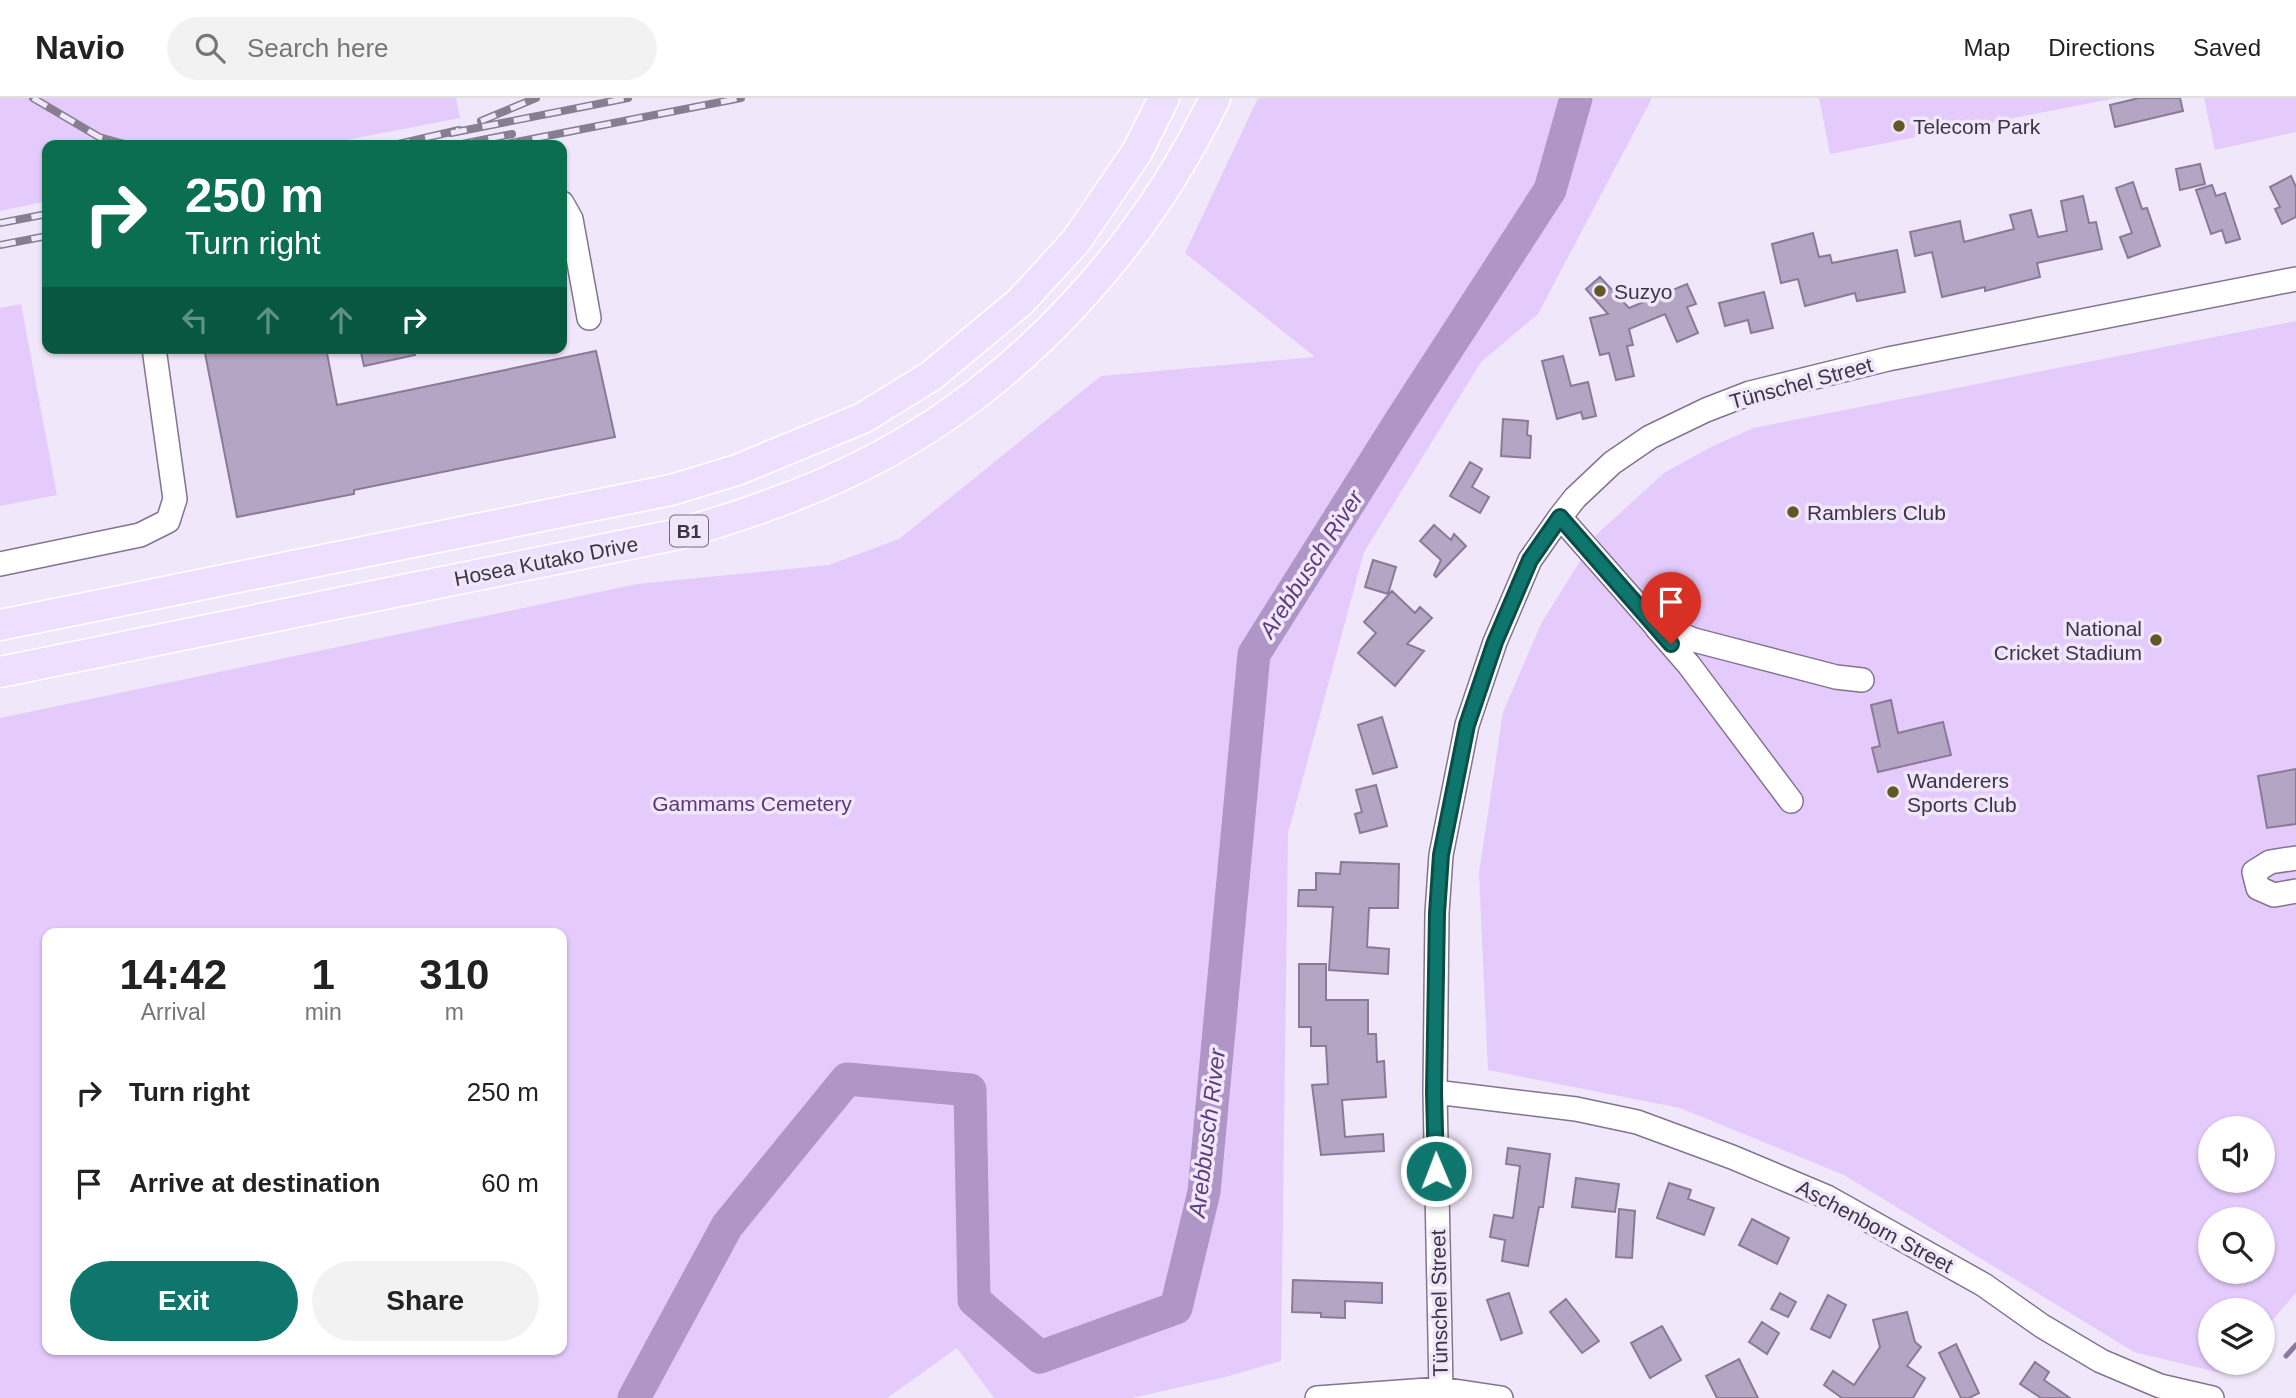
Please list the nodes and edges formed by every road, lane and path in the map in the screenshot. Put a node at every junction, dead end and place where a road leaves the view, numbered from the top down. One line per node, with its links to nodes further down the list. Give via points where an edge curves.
1 (1164, 98): 10 (main road, B1, via 1137,152 1089,224 1044,277 931,376 863,418 737,470 671,490)
2 (1215, 98): 11 (main road, Hosea Kutako Drive / B1, via 1185,156 1119,254 1040,340 916,435 824,484 679,534)
3 (567, 212): 5 (street)
4 (2296, 279): 7 (street, Tünschel Street, via 1888,359 1750,393 1650,437 1612,463)
5 (589, 318)
6 (154, 354): 8 (street, via 175,499 168,521 140,535)
7 (1560, 517): 9 (street); 16 (street, Tünschel Street, via 1518,585 1481,681 1462,748 1441,855)
8 (0, 564)
9 (1654, 624): 12 (street, via 1694,640); 13 (street)
10 (0, 625)
11 (0, 672)
12 (1862, 680)
13 (1791, 801)
14 (2296, 858): 15 (street, via 2270,862 2254,872 2258,888 2274,895)
15 (2296, 891)
16 (1434, 1092): 17 (street, Tünschel Street); 20 (street, Aschenborn Street, via 1588,1111 1637,1122 1732,1157 1827,1197 1984,1285 2101,1361 2160,1386)
17 (1441, 1389): 18 (street); 19 (street)
18 (1317, 1398)
19 (1501, 1398)
20 (2212, 1398)

